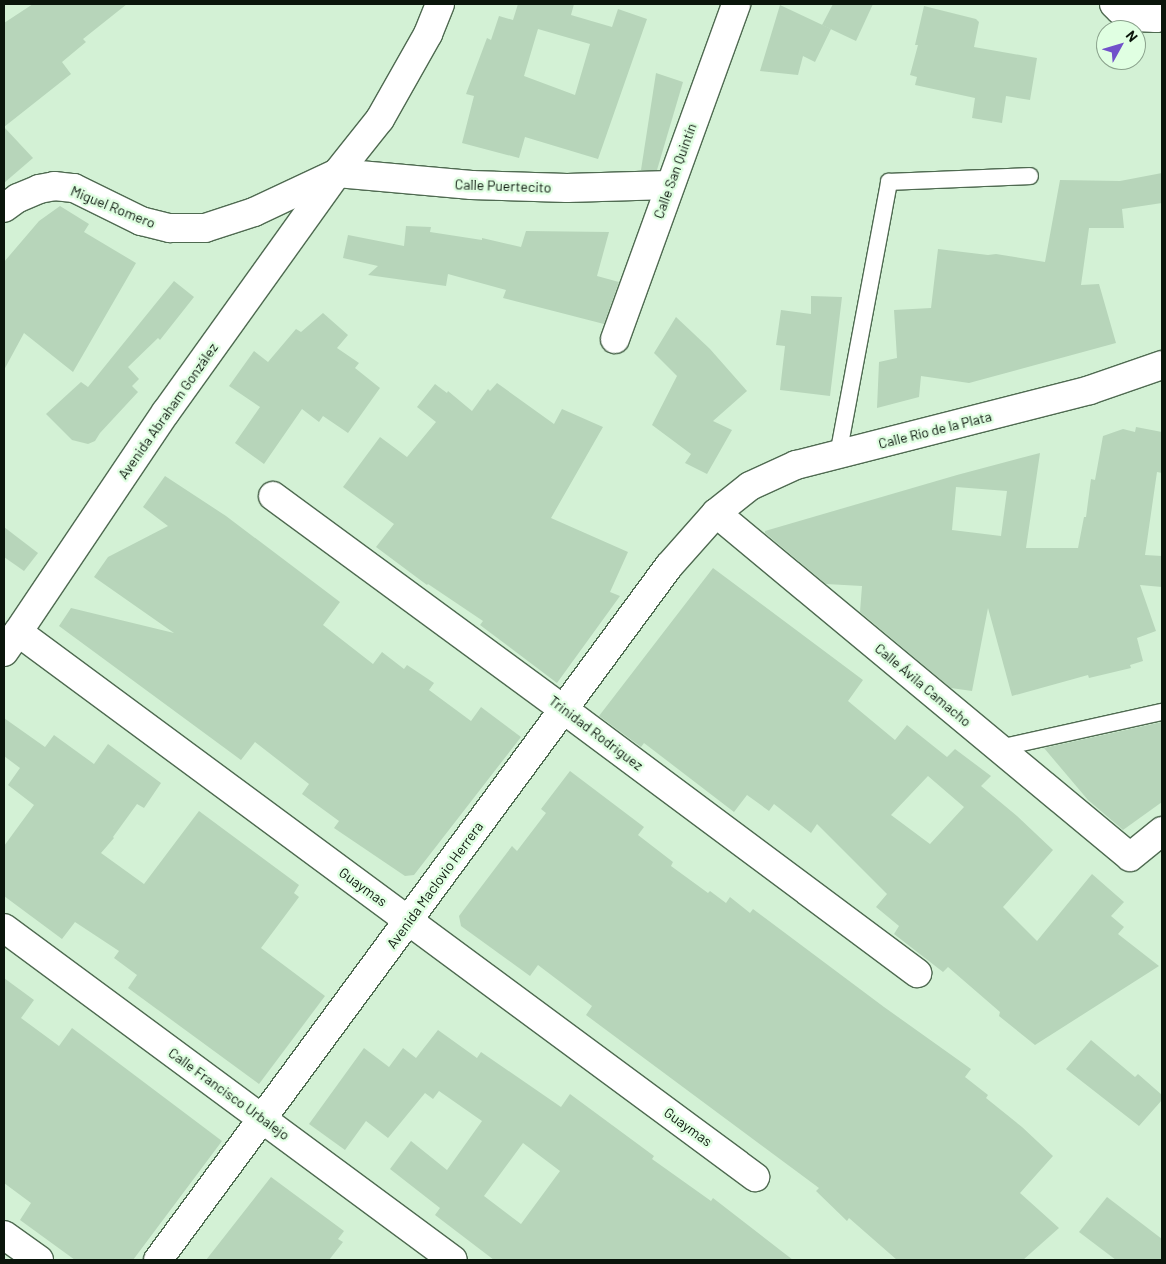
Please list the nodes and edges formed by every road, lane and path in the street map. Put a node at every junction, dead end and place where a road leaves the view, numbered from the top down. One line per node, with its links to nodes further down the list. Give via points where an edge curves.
1 (440, 4): 5 (street, Avenida Abraham González, via 428,34 380,119)
2 (736, 4): 7 (street, Calle San Quintín)
3 (1114, 4): 4 (street, via 1135,17 1156,18)
4 (1162, 15)
5 (337, 172): 7 (street, Calle Puertecito, via 471,186); 8 (street, Miguel Romero, via 254,212 205,228 170,228 141,221 74,188 54,186 18,198); 14 (street, Avenida Abraham González)
6 (1030, 176): 11 (lane, via 889,182)
7 (670, 185): 9 (street, Calle San Quintín)
8 (4, 208)
9 (615, 339)
10 (1162, 366): 11 (street, Calle Río de la Plata, via 1090,390)
11 (838, 454): 13 (street, Calle Río de la Plata, via 796,465 750,486)
12 (273, 496): 15 (street, Trinidad Rodriguez)
13 (716, 513): 15 (street, Avenida Maclovio Herrera, via 669,566); 17 (street, Calle Ávila Camacho)
14 (9, 636): 19 (street, Guaymas)
15 (563, 709): 19 (street, Avenida Maclovio Herrera); 21 (street, Trinidad Rodriguez)
16 (1162, 712): 17 (lane)
17 (999, 748): 18 (street, Calle Ávila Camacho, via 1130,857)
18 (1162, 831)
19 (410, 921): 22 (street, Avenida Maclovio Herrera); 23 (street, Guaymas)
20 (4, 928): 22 (street, Calle Francisco Urbalejo)
21 (917, 973)
22 (261, 1118): 26 (street, Avenida Maclovio Herrera); 27 (street, Calle Francisco Urbalejo)
23 (755, 1176)
24 (4, 1235): 25 (street)
25 (39, 1260)
26 (158, 1260)
27 (454, 1260)

